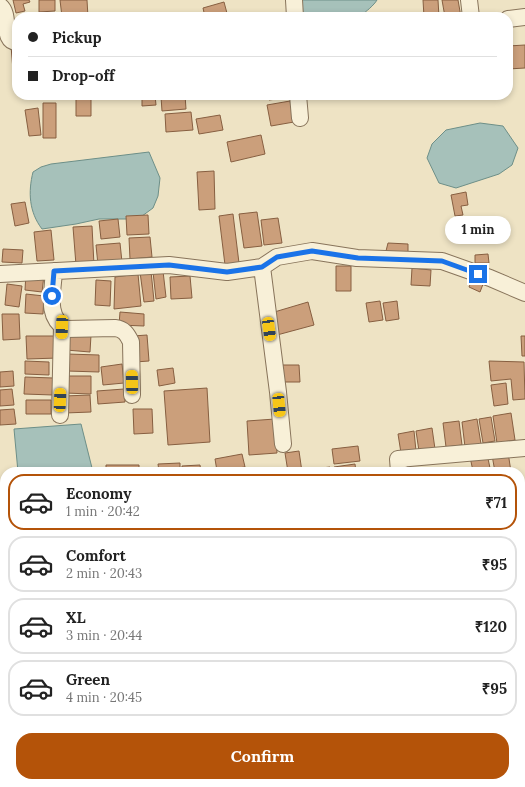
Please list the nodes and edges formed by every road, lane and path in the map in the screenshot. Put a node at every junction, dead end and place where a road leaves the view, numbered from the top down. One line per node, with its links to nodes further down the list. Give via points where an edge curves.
1 (294, 0): 4 (street)
2 (469, 0): 5 (street)
3 (0, 6): 8 (street, via 5,13 8,35)
4 (295, 12)
5 (470, 12)
6 (525, 17): 7 (street)
7 (513, 18)
8 (12, 41)
9 (298, 100): 10 (street)
10 (300, 118)
11 (262, 267): 12 (street, via 227,272 169,265); 14 (street, via 277,257 312,251 358,258 442,261); 18 (street)
12 (54, 271): 13 (street); 15 (street, via 51,309 54,318)
13 (0, 274)
14 (525, 293)
15 (62, 327): 16 (street, via 122,329 130,342); 17 (street)
16 (132, 395)
17 (60, 415)
18 (283, 444)
19 (525, 448): 20 (street, via 398,459)
20 (399, 467)

